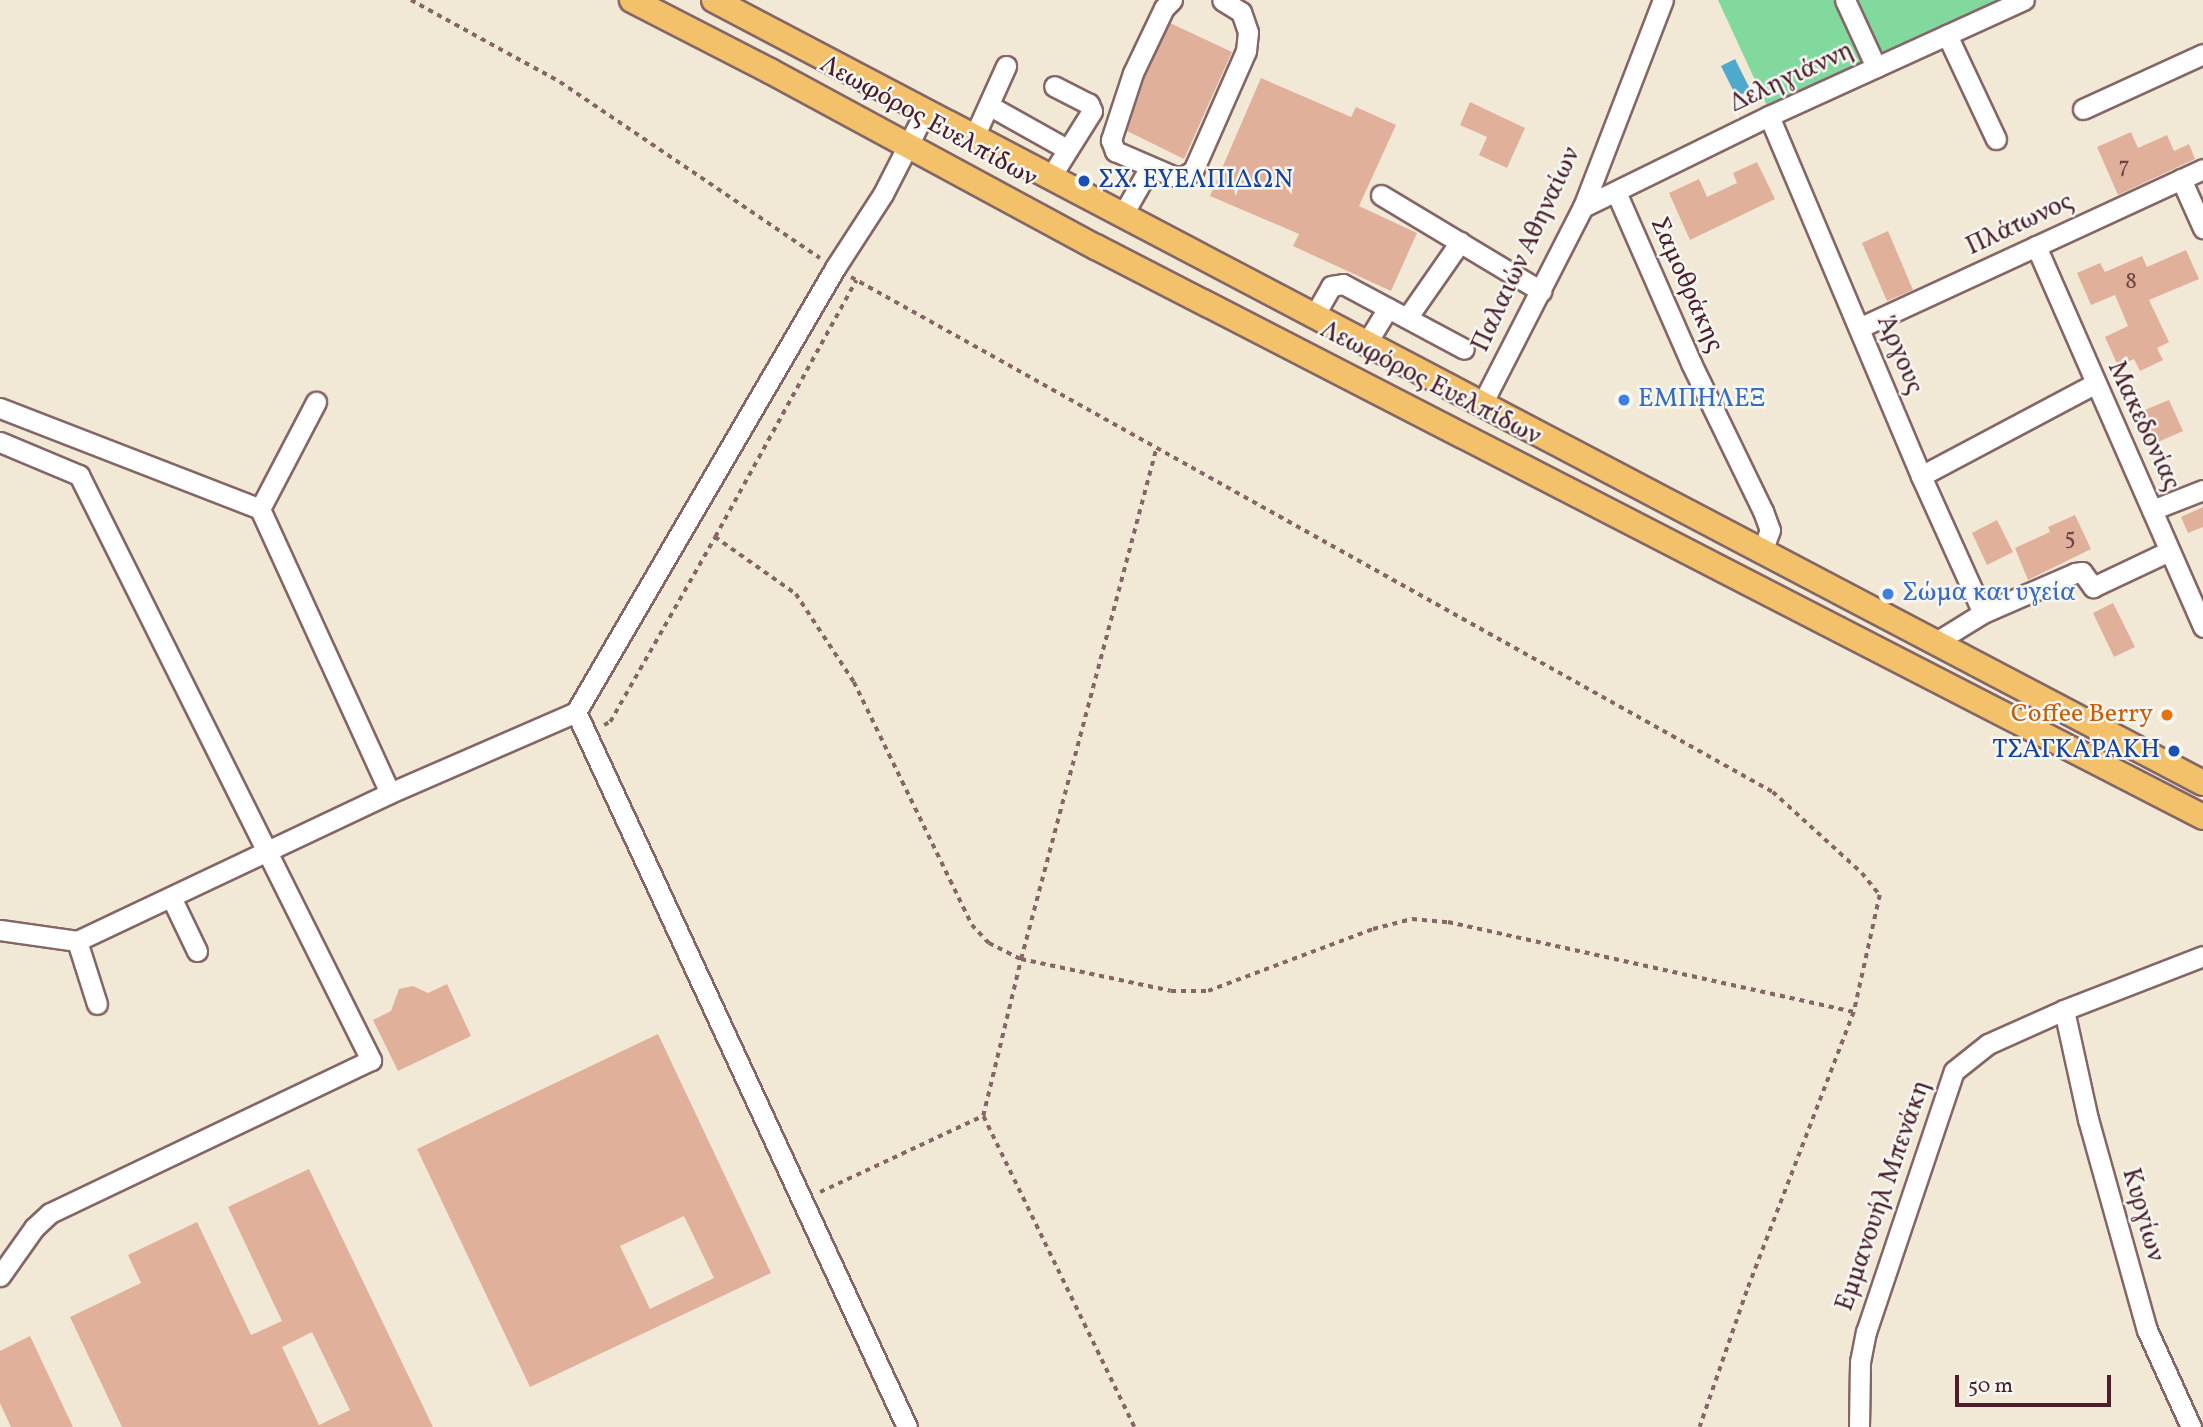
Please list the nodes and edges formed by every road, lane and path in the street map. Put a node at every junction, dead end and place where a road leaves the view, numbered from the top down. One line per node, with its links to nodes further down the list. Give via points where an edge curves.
1 (411, 0): 33 (path, via 559,82)
2 (632, 0): 20 (main road, Λεωφόρος Ευελπίδων)
3 (714, 0): 16 (main road, Λεωφόρος Ευελπίδων)
4 (1172, 0): 22 (street, via 1133,73 1111,140 1115,152)
5 (1222, 0): 22 (street, via 1241,12 1248,32 1246,51 1193,170 1173,176)
6 (1663, 0): 28 (street, Παλαιών Αθηναίων)
7 (1846, 0): 12 (street)
8 (2024, 0): 9 (street, Δεληγιάννη)
9 (1947, 35): 12 (street, Δεληγιάννη); 19 (street)
10 (2203, 54): 15 (street)
11 (1006, 66): 14 (street)
12 (1877, 67): 17 (street, Δεληγιάννη)
13 (1054, 86): 21 (street, via 1091,108)
14 (990, 106): 18 (street); 21 (street)
15 (2083, 109)
16 (925, 112): 18 (main road, Λεωφόρος Ευελπίδων); 20 (street)
17 (1769, 116): 26 (street, Δεληγιάννη); 39 (street, Άργους)
18 (974, 138): 24 (main road, Λεωφόρος Ευελπίδων)
19 (1996, 139)
20 (908, 145): 33 (street, via 883,194); 62 (main road, Λεωφόρος Ευελπίδων, via 1096,247)
21 (1067, 149): 24 (street)
22 (1150, 167): 29 (street)
23 (2203, 169): 25 (street, Πλάτωνος)
24 (1051, 178): 29 (main road, Λεωφόρος Ευελπίδων)
25 (2181, 179): 30 (street); 32 (street, Πλάτωνος)
26 (1616, 192): 28 (street, Δεληγιάννη); 53 (street, Σαμοθράκης, via 1763,512 1770,530)
27 (1381, 195): 31 (street)
28 (1583, 208): 35 (street, Παλαιών Αθηναίων)
29 (1122, 216): 37 (main road, Λεωφόρος Ευελπίδων)
30 (2203, 228)
31 (1460, 242): 35 (street); 38 (street)
32 (2036, 246): 39 (street, Πλάτωνος); 42 (street, Μακεδονίας)
33 (835, 268): 34 (path); 58 (street)
34 (856, 280): 47 (path); 52 (path)
35 (1541, 291): 44 (street, Παλαιών Αθηναίων)
36 (1388, 308): 37 (street, via 1336,284); 38 (street); 40 (street)
37 (1314, 316): 40 (main road, Λεωφόρος Ευελπίδων)
38 (1408, 318): 41 (street)
39 (1859, 328): 48 (street, Άργους)
40 (1366, 344): 44 (main road, Λεωφόρος Ευελπίδων)
41 (1464, 349)
42 (2094, 384): 48 (street); 51 (street, Μακεδονίας)
43 (316, 402): 50 (street)
44 (1482, 404): 53 (main road, Λεωφόρος Ευελπίδων)
45 (0, 408): 50 (street)
46 (0, 442): 63 (street, via 79,475)
47 (1156, 449): 69 (path); 72 (path, via 1773,792 1880,895)
48 (1921, 476): 55 (street, Άργους)
49 (2203, 490): 51 (street)
50 (260, 509): 61 (street)
51 (2152, 510): 54 (street, Μακεδονίας)
52 (715, 537): 59 (path, via 610,722); 69 (path, via 796,594 854,682 972,925 989,943)
53 (1762, 551): 57 (main road, Λεωφόρος Ευελπίδων)
54 (2169, 551): 55 (street, via 2093,587 2082,572 2075,573); 56 (street, Μακεδονίας)
55 (1983, 613): 57 (street)
56 (2203, 627)
57 (1936, 642): 60 (main road, Λεωφόρος Ευελπίδων)
58 (576, 712): 59 (street); 61 (street)
59 (586, 734): 74 (street)
60 (2203, 783)
61 (390, 793): 63 (street)
62 (2203, 817)
63 (268, 852): 64 (street); 75 (street, via 371,1060 50,1213)
64 (171, 897): 66 (street); 67 (street)
65 (0, 930): 66 (street)
66 (77, 941): 70 (street)
67 (197, 951)
68 (2203, 956): 71 (street, Εμμανουήλ Μπενάκη)
69 (1021, 959): 72 (path, via 1171,991 1208,991 1373,929 1412,919 1448,922); 73 (path)
70 (97, 1003)
71 (2064, 1010): 79 (street, Εμμανουήλ Μπενάκη, via 1988,1044 1954,1071 1866,1332 1860,1362); 80 (street, Κυργίων, via 2088,1119 2147,1330)
72 (1854, 1012): 78 (path, via 1746,1291)
73 (983, 1116): 74 (path); 77 (path)
74 (802, 1200): 76 (street)
75 (0, 1276)
76 (906, 1427)
77 (1134, 1427)
78 (1700, 1427)
79 (1859, 1427)
80 (2191, 1427)

